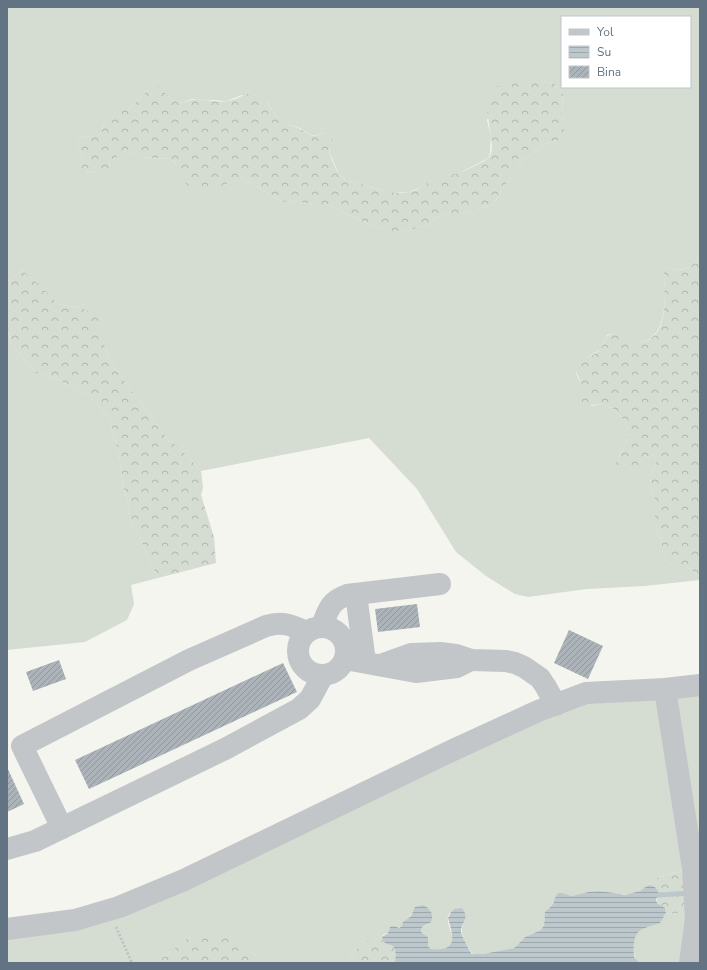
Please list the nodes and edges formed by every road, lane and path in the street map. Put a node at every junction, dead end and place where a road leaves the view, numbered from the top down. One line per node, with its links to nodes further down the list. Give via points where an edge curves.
1 (440, 584): 2 (street)
2 (356, 594): 3 (street, via 340,598 331,604); 4 (street)
3 (314, 629): 4 (street, via 333,629 342,636 347,653); 5 (street, via 302,637 298,648 300,660 311,673); 9 (street, via 286,623 266,626 189,660 22,746)
4 (363, 662): 5 (street); 8 (street, via 433,653 456,655 471,660 506,661 524,667 540,678)
5 (323, 675): 9 (street, via 310,699 298,709 226,749)
6 (700, 685): 7 (street)
7 (665, 689): 8 (street, via 586,693); 14 (street, via 693,868 696,919)
8 (556, 705): 11 (street, via 451,751 184,880)
9 (62, 828): 10 (street, via 35,841)
10 (7, 849)
11 (108, 911): 12 (street, via 75,920); 13 (path)
12 (7, 929)
13 (132, 963)
14 (690, 963)

